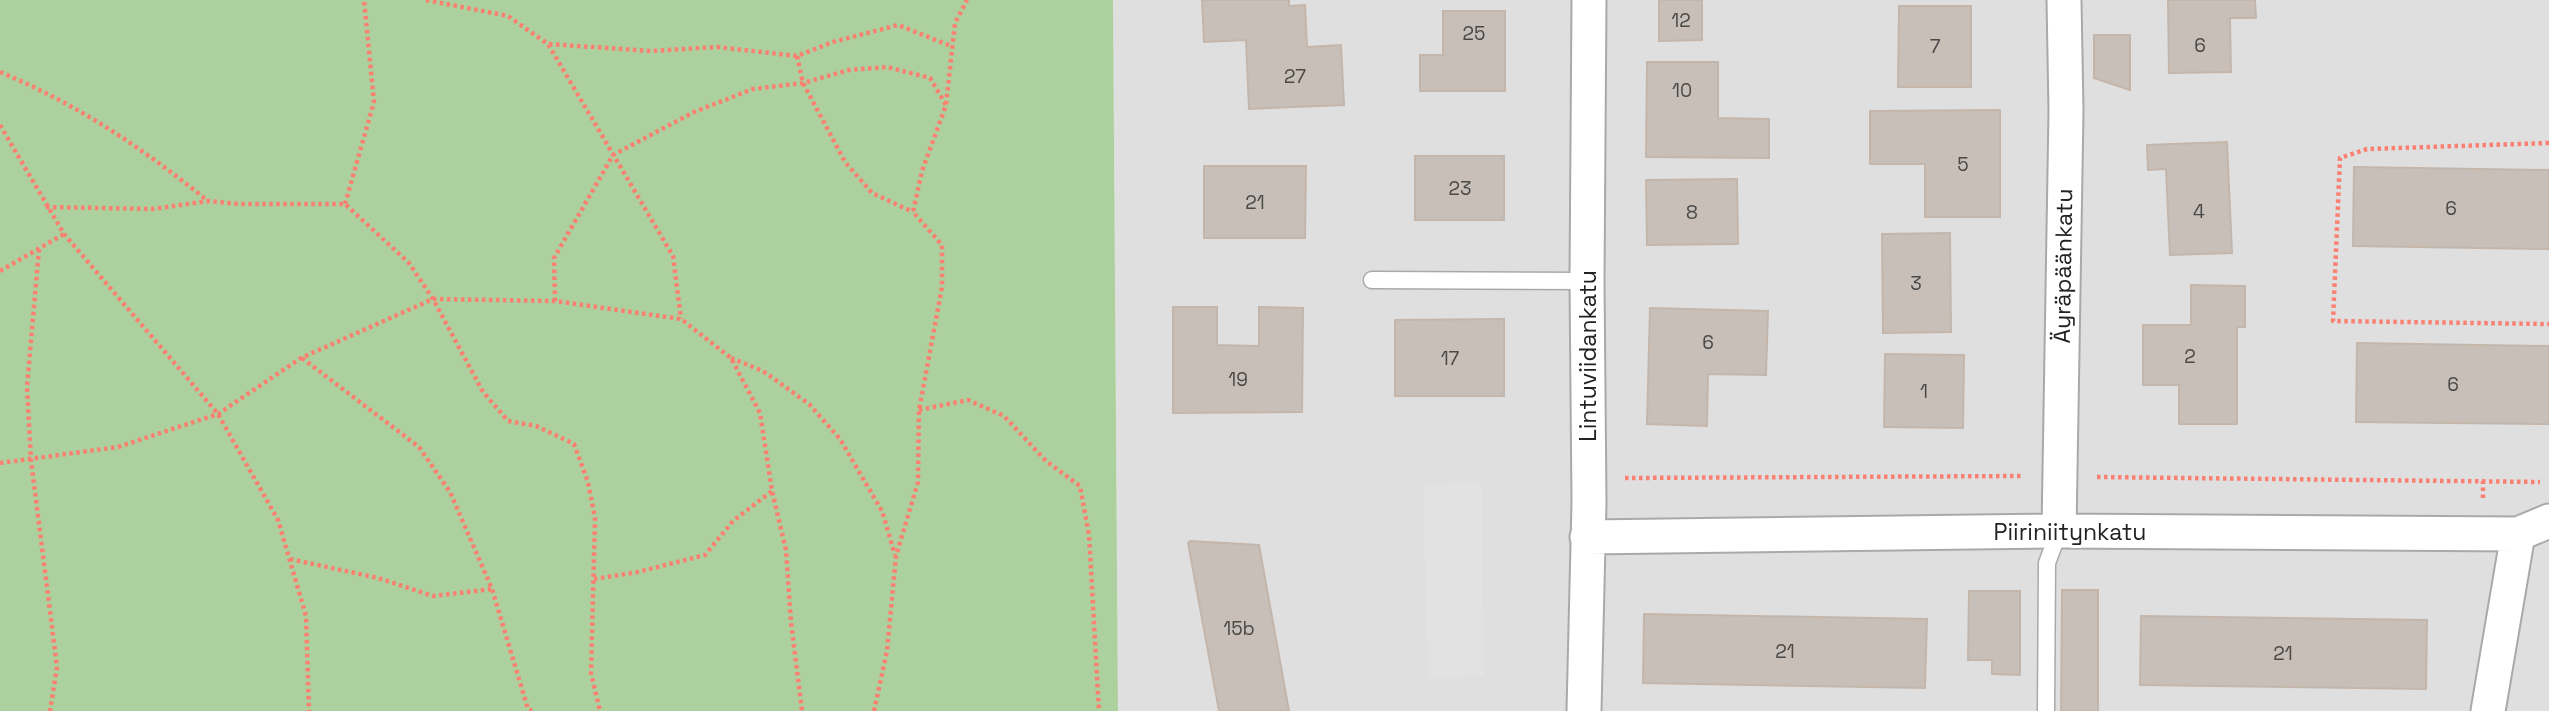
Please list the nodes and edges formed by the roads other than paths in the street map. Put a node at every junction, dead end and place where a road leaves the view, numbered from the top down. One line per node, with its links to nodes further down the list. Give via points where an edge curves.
1 (1589, 0): 4 (street, Lintuviidankatu)
2 (2064, 0): 6 (street, Äyräpäänkatu)
3 (1372, 280): 4 (lane)
4 (1587, 281): 8 (street, Lintuviidankatu)
5 (2549, 521): 7 (street, Piiriniitynkatu)
6 (2059, 531): 7 (street, Piiriniitynkatu); 8 (street, Piiriniitynkatu); 10 (lane, via 2047,563)
7 (2518, 534): 11 (street)
8 (1587, 537): 9 (street, Lintuviidankatu)
9 (1584, 711)
10 (2046, 711)
11 (2488, 711)

